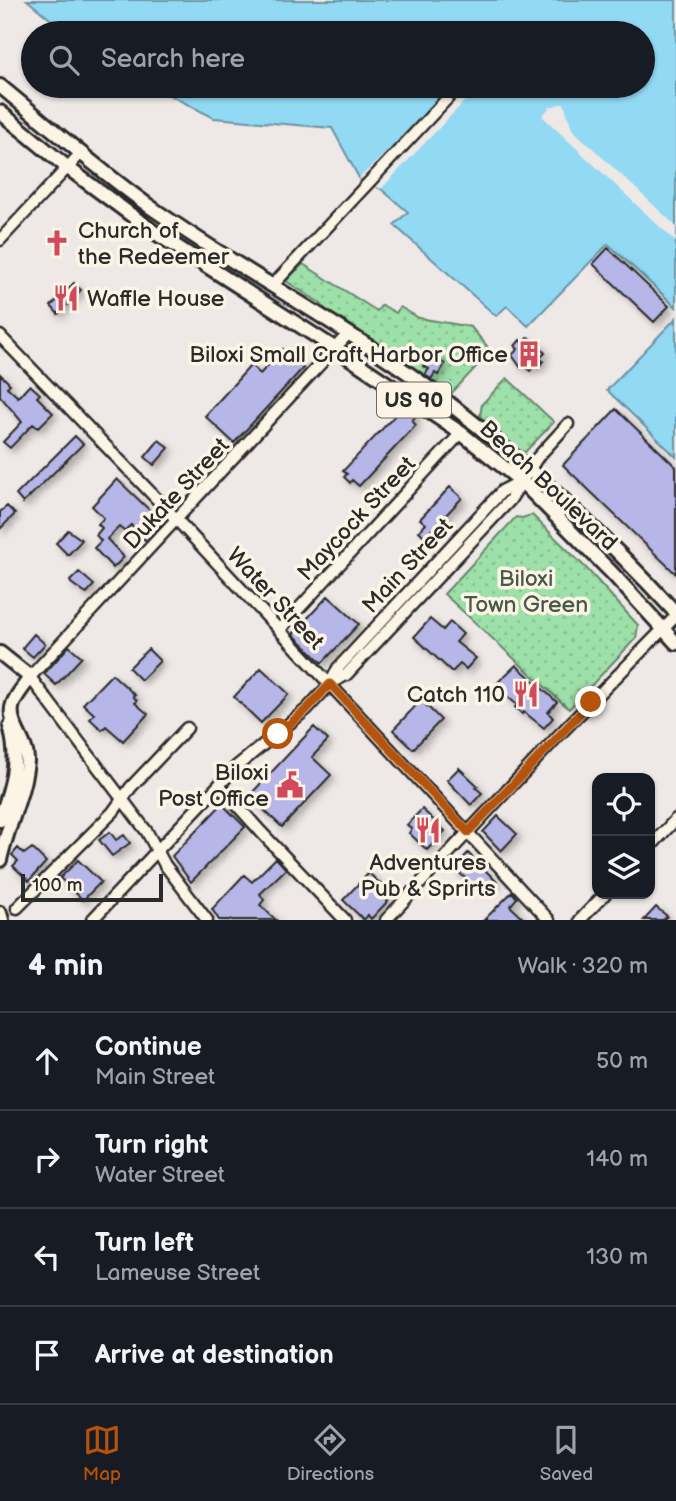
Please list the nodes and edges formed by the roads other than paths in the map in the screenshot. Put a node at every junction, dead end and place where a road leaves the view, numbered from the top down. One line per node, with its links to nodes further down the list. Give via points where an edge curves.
1 (0, 86): 4 (main road, Beach Boulevard / US 90)
2 (448, 98): 7 (street)
3 (0, 112): 5 (main road, Beach Boulevard / US 90)
4 (81, 153): 5 (street); 7 (main road, Beach Boulevard / US 90, via 147,204)
5 (68, 168): 6 (street); 10 (main road, Beach Boulevard / US 90, via 154,232)
6 (0, 240)
7 (272, 286): 8 (main road, Beach Boulevard / US 90)
8 (348, 334): 10 (street, Dukate Street); 13 (main road, Beach Boulevard / US 90, via 441,397)
9 (0, 336): 15 (street, Water Street)
10 (336, 349): 12 (main road, Beach Boulevard / US 90); 15 (street, Dukate Street)
11 (568, 424): 13 (street, Main Street)
12 (461, 433): 14 (main road, Beach Boulevard / US 90); 18 (street, Maycock Street)
13 (531, 470): 14 (street, Main Street); 16 (main road, Beach Boulevard / US 90)
14 (520, 481): 17 (main road, Beach Boulevard / US 90); 22 (street, Main Street, via 497,496 338,668)
15 (177, 520): 18 (street, Water Street); 21 (street, Dukate Street)
16 (676, 614): 17 (street)
17 (664, 628): 19 (main road, Beach Boulevard / US 90); 28 (street)
18 (280, 629): 22 (street, Water Street)
19 (676, 643)
20 (0, 653): 21 (main road)
21 (30, 677): 25 (street); 27 (main road, via 8,700 6,712 16,762); 29 (main road, via 11,711 27,757)
22 (330, 684): 24 (street, Main Street); 28 (street, Water Street)
23 (187, 728): 25 (street)
24 (219, 785): 31 (street, Main Street); 39 (street)
25 (123, 799): 31 (street); 34 (street)
26 (676, 819): 30 (street)
27 (0, 820)
28 (468, 832): 40 (street); 41 (street, Water Street)
29 (3, 835): 32 (main road)
30 (655, 842)
31 (157, 850): 37 (street, Main Street); 38 (street)
32 (0, 860)
33 (600, 899): 42 (street)
34 (18, 908)
35 (0, 912): 36 (main road)
36 (2, 920)
37 (92, 920)
38 (207, 920)
39 (345, 920)
40 (387, 920)
41 (549, 920)
42 (580, 920)

